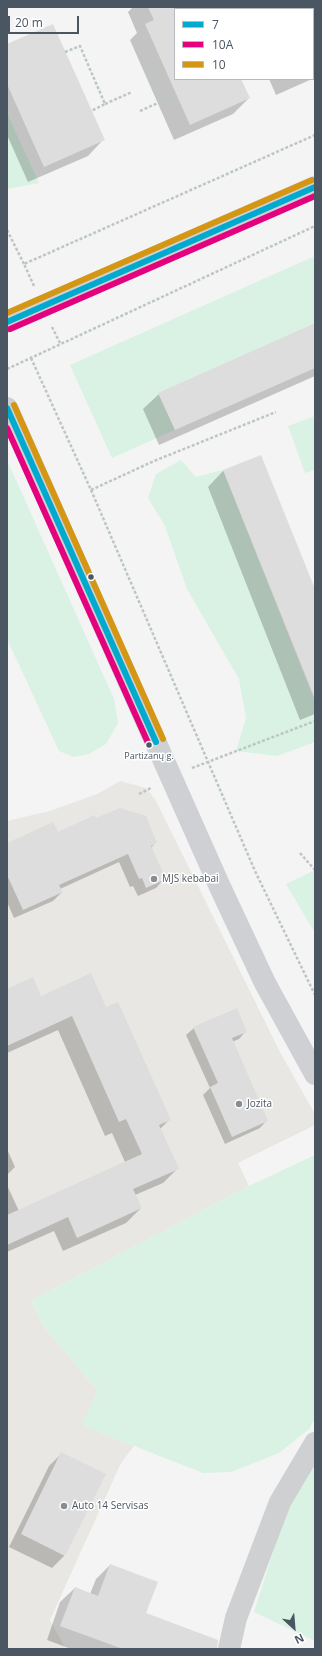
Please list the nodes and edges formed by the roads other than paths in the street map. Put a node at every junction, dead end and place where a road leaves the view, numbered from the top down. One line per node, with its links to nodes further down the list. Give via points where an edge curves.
1 (315, 187): 2 (street)
2 (7, 322)
3 (7, 408): 4 (street, via 265,984)
4 (315, 1074)
5 (315, 1442): 6 (street, via 280,1502 236,1618)
6 (229, 1649)

